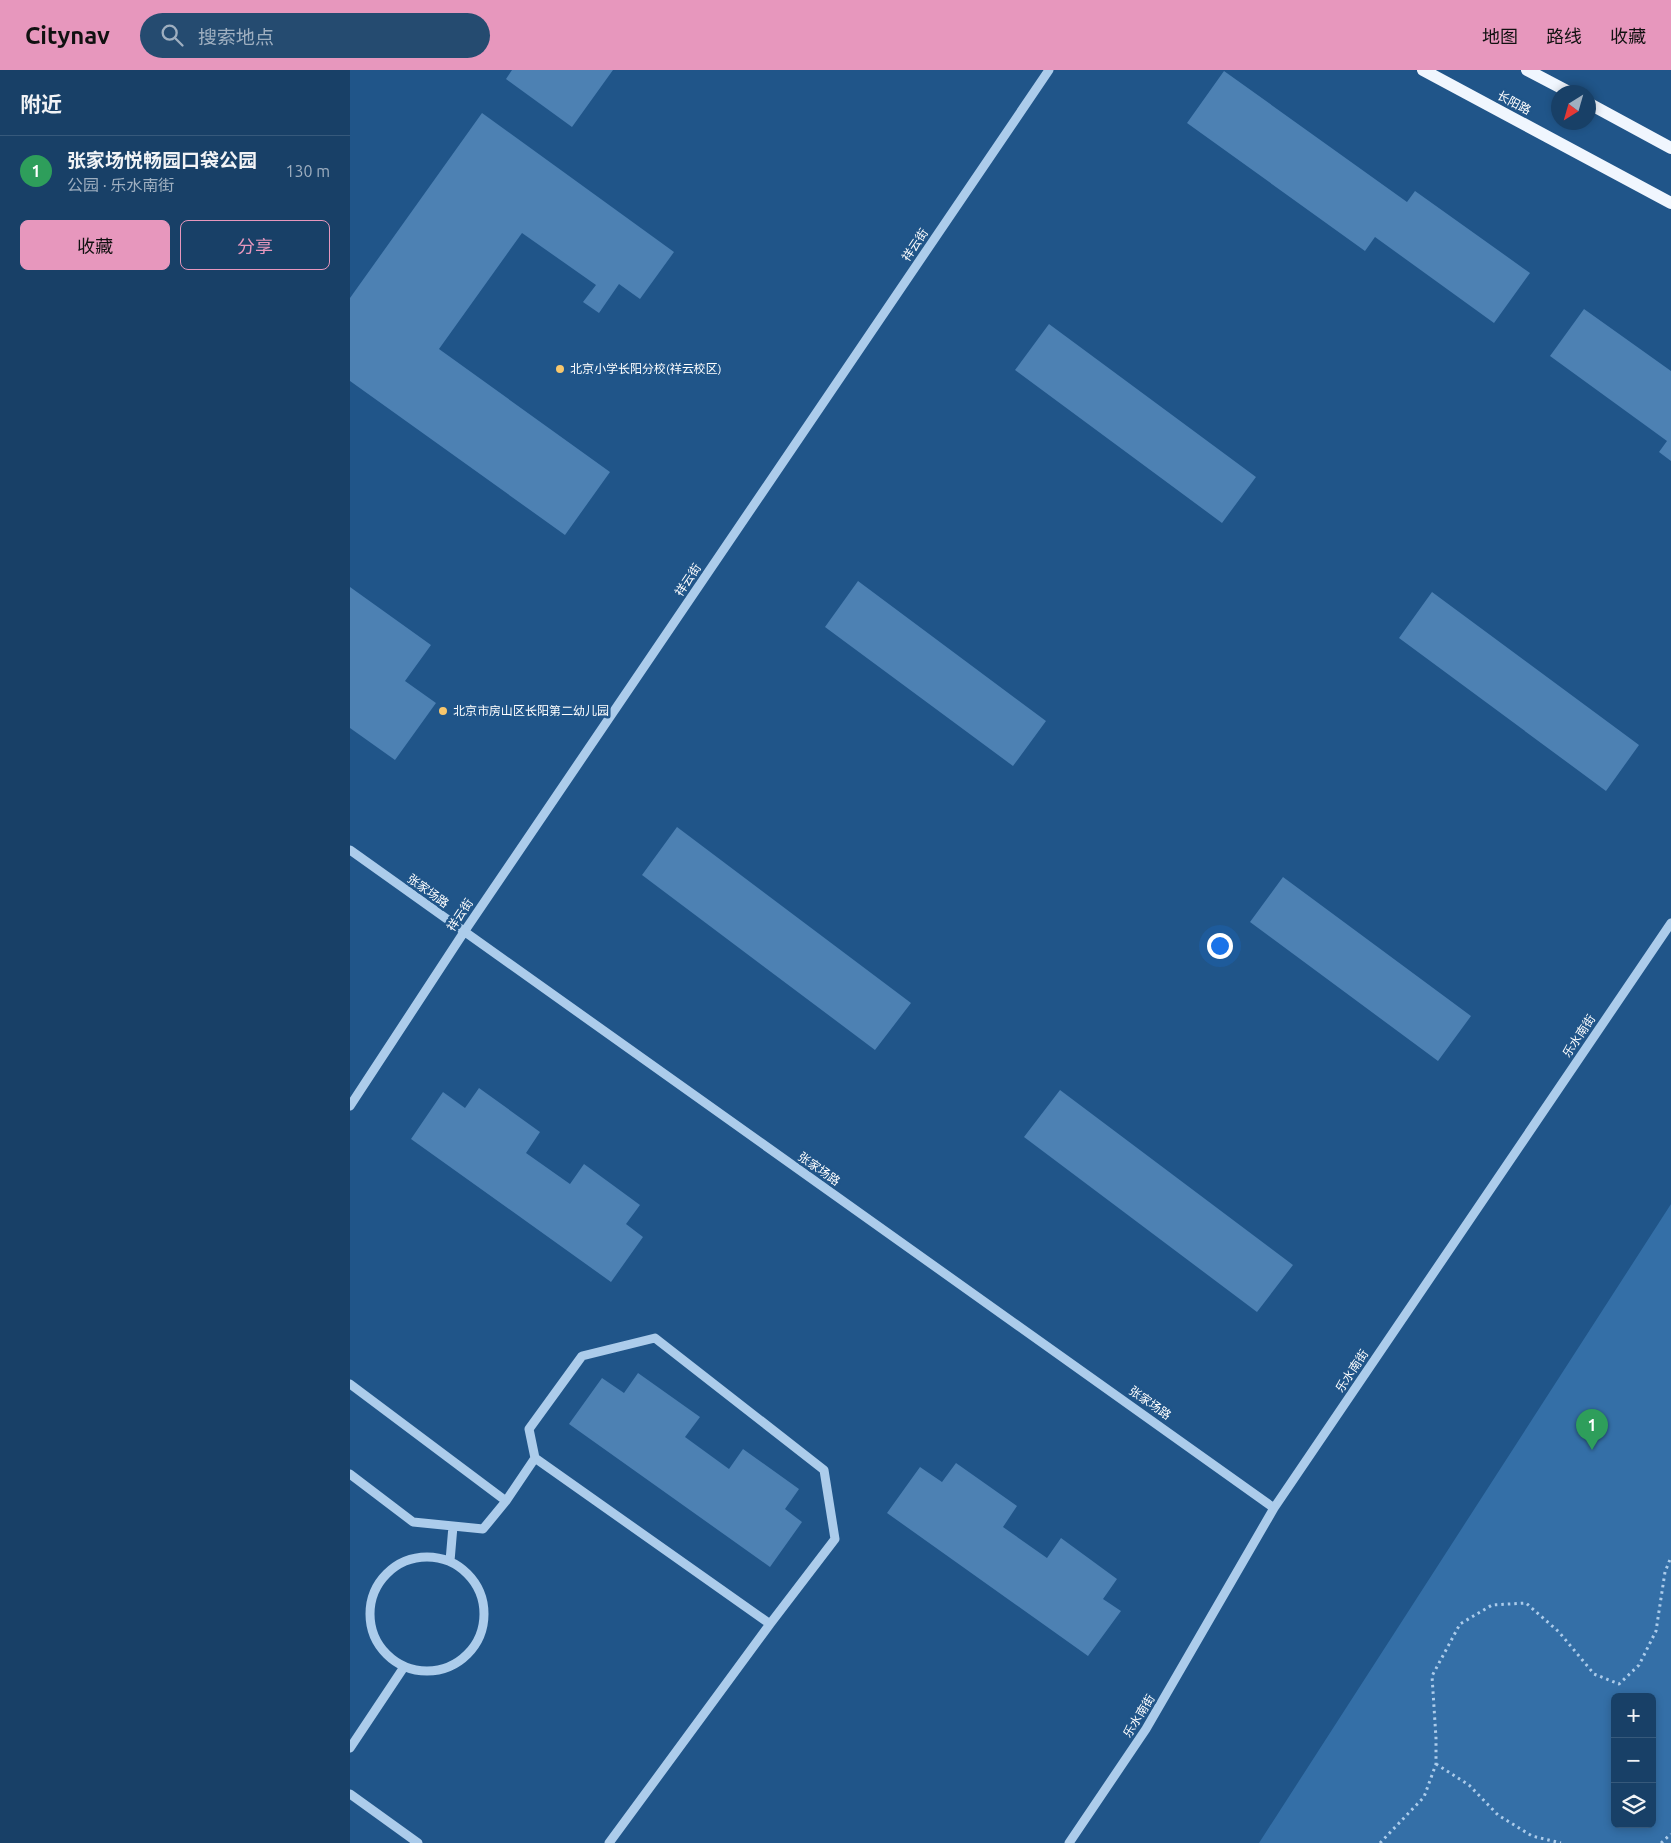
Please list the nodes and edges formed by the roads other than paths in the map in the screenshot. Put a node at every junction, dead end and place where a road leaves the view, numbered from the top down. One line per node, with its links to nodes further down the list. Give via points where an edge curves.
1 (1049, 70): 10 (street, 祥云街)
2 (1423, 70): 7 (main road, 长阳路)
3 (1527, 70): 4 (main road)
4 (1556, 85)
5 (1596, 107): 6 (main road)
6 (1671, 148)
7 (1671, 203)
8 (350, 850): 10 (street, 张家场路)
9 (1671, 922): 16 (street, 乐水南街)
10 (464, 932): 11 (street, 祥云街); 16 (street, 张家场路)
11 (350, 1106)
12 (350, 1384): 15 (street)
13 (535, 1458): 15 (street); 19 (street); 19 (street, via 529,1429 582,1356 655,1338 824,1470 834,1539)
14 (350, 1474): 17 (street, via 413,1522)
15 (506, 1501): 17 (street, via 483,1529)
16 (1274, 1508): 25 (street, 乐水南街, via 1146,1729)
17 (453, 1526): 18 (street)
18 (450, 1561): 20 (street, via 466,1572 479,1588 484,1608 483,1628 478,1640 461,1661 444,1670 424,1672); 20 (street, via 412,1558 396,1565 382,1577 373,1592 370,1627 377,1644 389,1658)
19 (770, 1624): 24 (street)
20 (404, 1667): 21 (street)
21 (350, 1748)
22 (350, 1794): 23 (street)
23 (418, 1843)
24 (609, 1843)
25 (1069, 1843)

